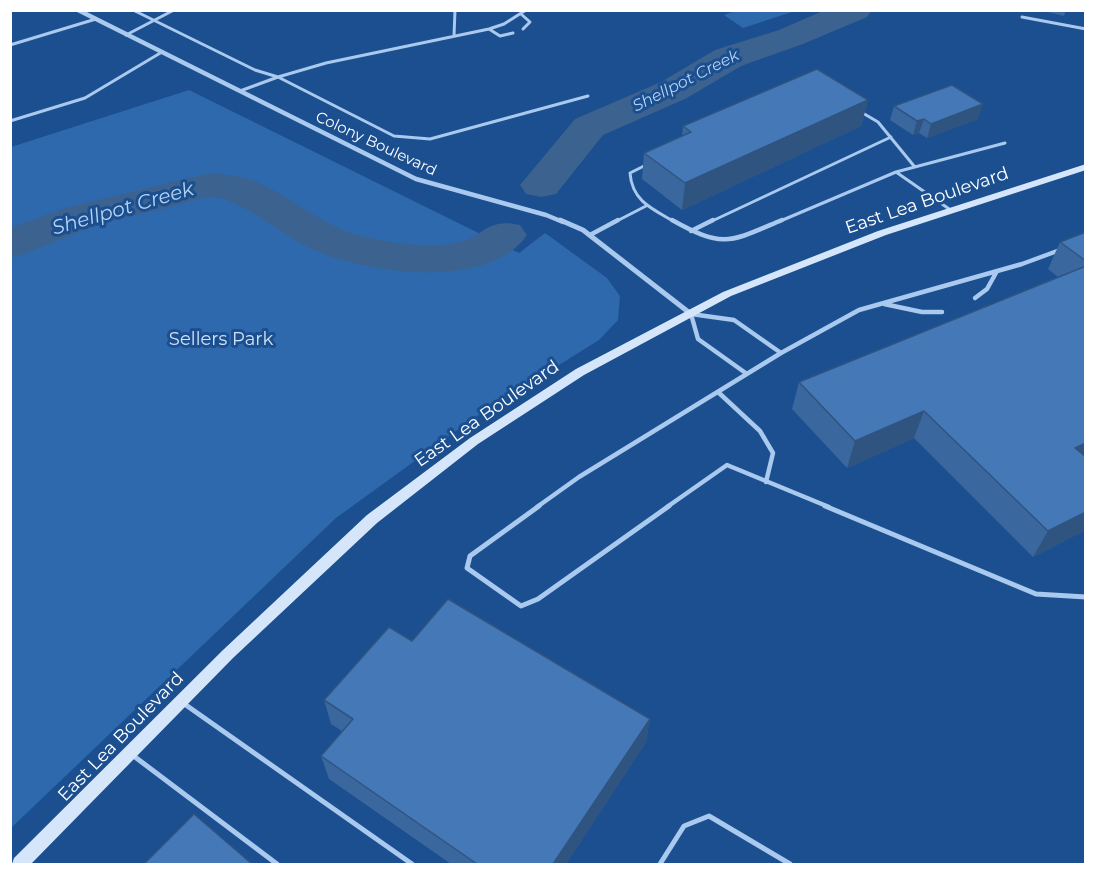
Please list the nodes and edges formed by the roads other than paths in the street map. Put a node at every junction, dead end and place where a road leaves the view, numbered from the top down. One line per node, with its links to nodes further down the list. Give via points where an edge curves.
1 (78, 10): 8 (street, Colony Boulevard)
2 (133, 10): 9 (lane)
3 (174, 10): 9 (lane)
4 (455, 10): 15 (lane)
5 (526, 10): 6 (lane)
6 (521, 14): 10 (lane); 11 (lane, via 530,22)
7 (1023, 17): 12 (lane)
8 (96, 19): 14 (street, Colony Boulevard); 16 (lane)
9 (153, 21): 14 (lane); 18 (lane, via 255,70)
10 (489, 29): 13 (lane, via 500,36); 15 (lane)
11 (523, 29)
12 (1086, 29)
13 (513, 33)
14 (126, 34): 17 (street, Colony Boulevard)
15 (454, 36): 18 (lane)
16 (10, 45)
17 (162, 52): 19 (street, Colony Boulevard); 22 (lane, via 85,98)
18 (278, 77): 19 (lane); 20 (lane, via 394,136 430,139)
19 (240, 91): 32 (street, Colony Boulevard, via 416,179 546,215)
20 (588, 96)
21 (859, 110): 23 (lane, via 878,122)
22 (10, 121)
23 (891, 137): 26 (lane); 31 (lane)
24 (1005, 143): 26 (lane)
25 (651, 163): 29 (lane, via 630,173 630,187)
26 (914, 166): 28 (lane)
27 (1086, 167): 30 (street, East Lea Boulevard)
28 (896, 172): 30 (lane); 31 (lane, via 736,240 722,241)
29 (646, 206): 31 (lane); 32 (lane)
30 (952, 211): 38 (street, East Lea Boulevard, via 882,233 749,286)
31 (690, 231)
32 (590, 235): 38 (street, Colony Boulevard)
33 (1065, 249): 34 (lane)
34 (997, 271): 35 (lane, via 987,289); 36 (lane)
35 (975, 298)
36 (881, 304): 37 (lane); 39 (lane, via 859,310)
37 (942, 312)
38 (691, 314): 39 (lane, via 734,320); 40 (lane, via 698,339); 44 (street, East Lea Boulevard, via 580,372 474,441 372,519)
39 (781, 353): 40 (lane)
40 (747, 374): 41 (lane)
41 (718, 392): 42 (lane, via 760,432 774,453); 42 (lane, via 579,477 470,556 467,568 521,606 538,599 727,465)
42 (766, 482): 43 (lane, via 1036,594)
43 (1086, 597)
44 (181, 702): 45 (street, East Lea Boulevard); 48 (lane)
45 (131, 754): 46 (street, East Lea Boulevard); 47 (lane)
46 (20, 864)
47 (277, 864)
48 (412, 864)
49 (660, 864): 50 (lane, via 684,826 709,816)
50 (790, 864)

